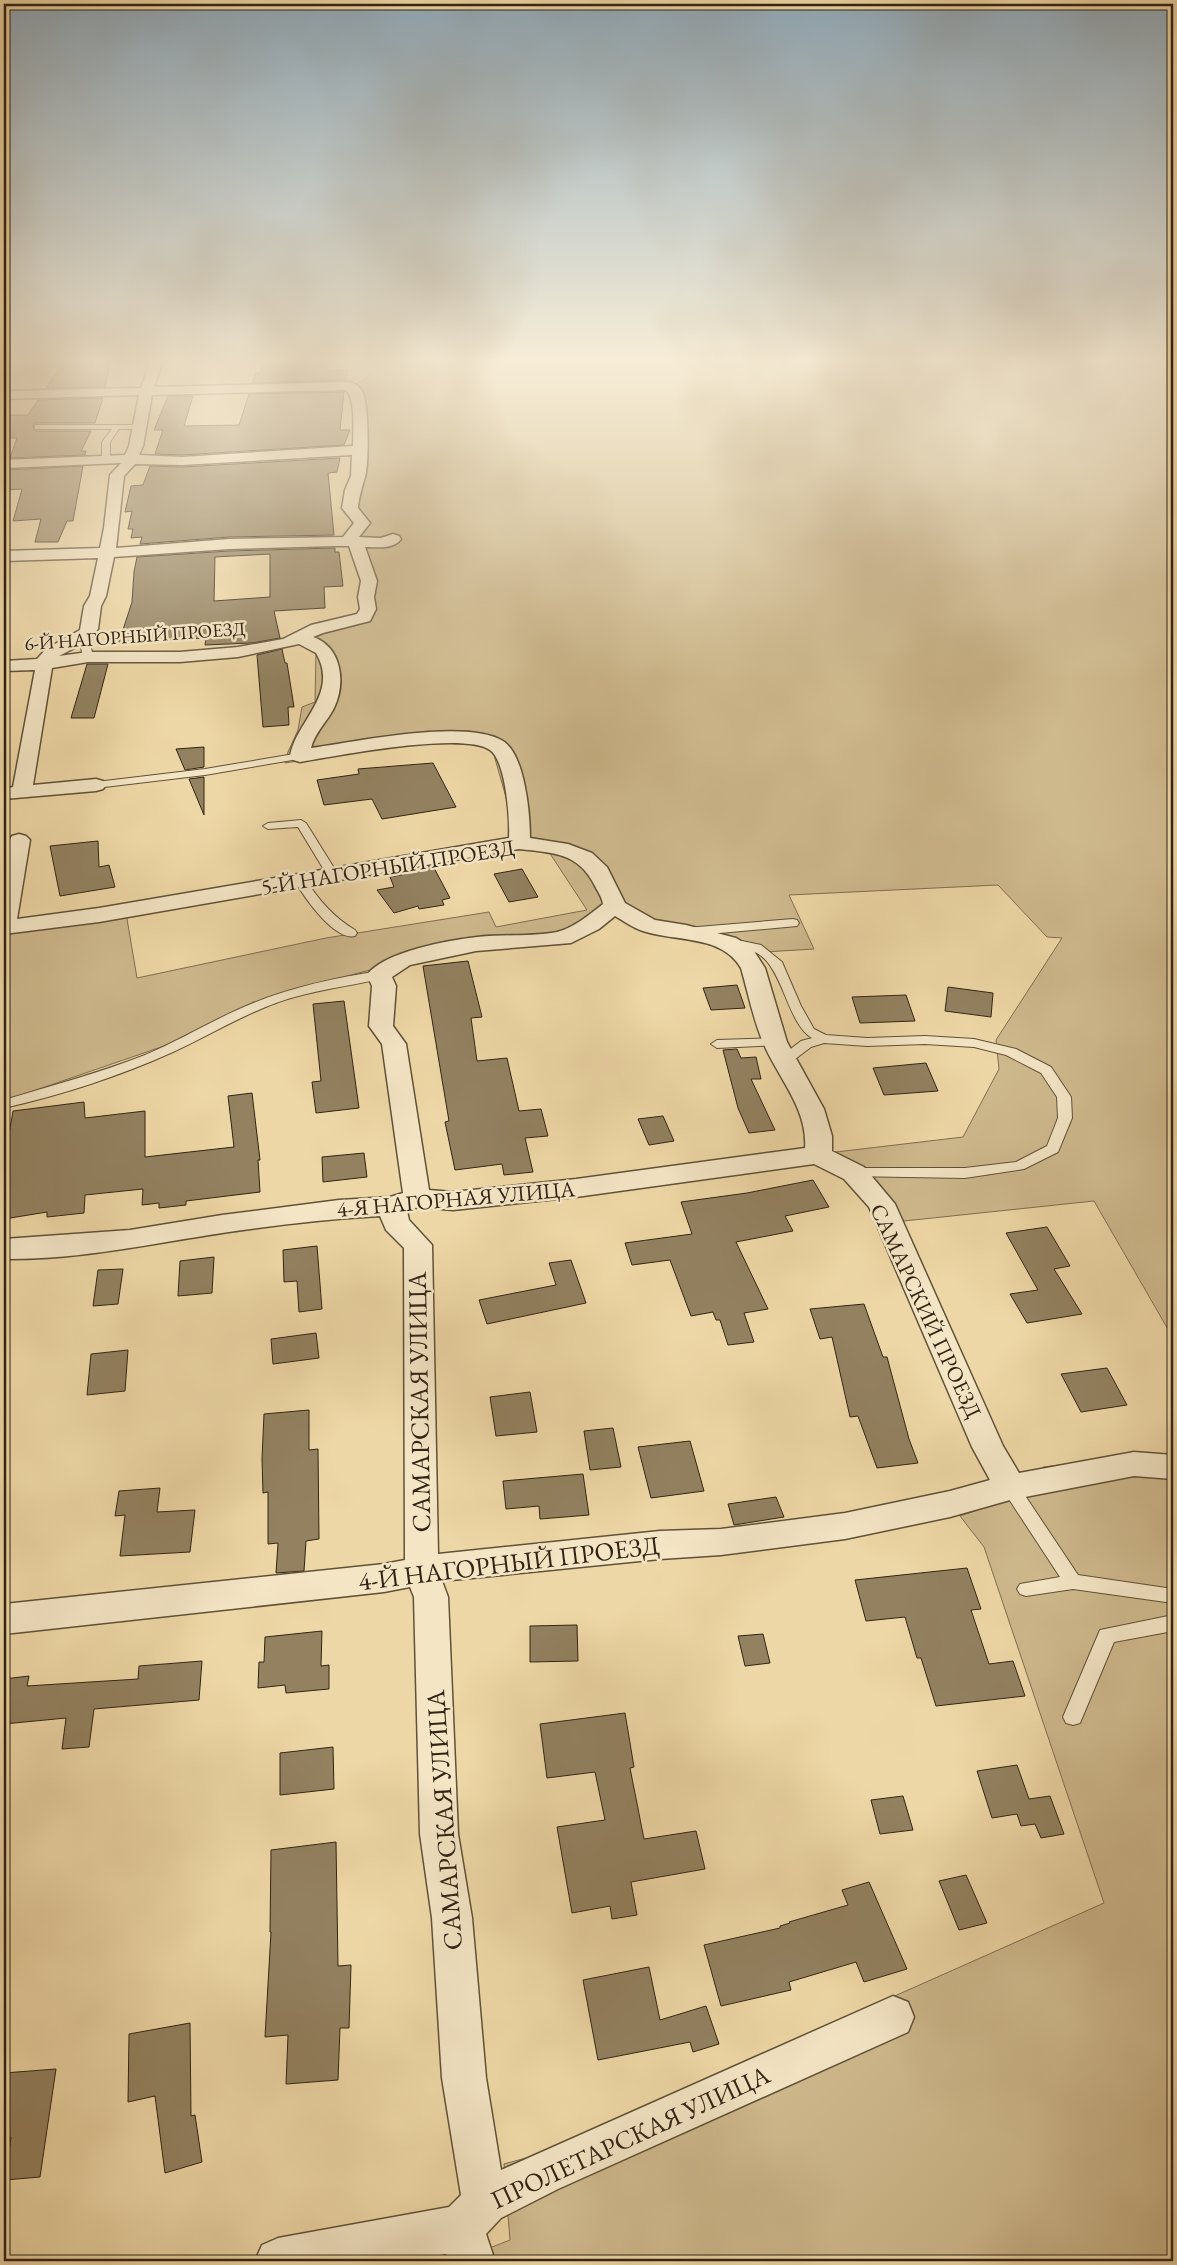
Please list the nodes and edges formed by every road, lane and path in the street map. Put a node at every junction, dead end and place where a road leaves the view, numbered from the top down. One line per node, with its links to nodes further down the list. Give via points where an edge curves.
1 (109, 468): 4 (lane)
2 (124, 468): 4 (street)
3 (358, 468): 6 (street, via 350,508 362,523)
4 (117, 475): 7 (street)
5 (393, 539): 6 (street, via 383,543)
6 (352, 542): 7 (street, via 229,544); 10 (street, 6-Й НАГОРНЫЙ ПРОЕЗД, via 369,580 368,609 364,617 317,628)
7 (106, 553): 8 (street); 9 (street, via 98,596 91,604)
8 (4, 556)
9 (87, 633): 11 (lane); 12 (street, via 48,655)
10 (299, 639): 11 (street, 6-Й НАГОРНЫЙ ПРОЕЗД, via 212,655); 14 (street, via 322,649 329,662 330,693 323,712 302,738)
11 (88, 658): 12 (street, 6-Й НАГОРНЫЙ ПРОЕЗД)
12 (42, 664): 13 (street, 6-Й НАГОРНЫЙ ПРОЕЗД); 16 (street, via 44,669 23,787)
13 (4, 666)
14 (300, 756): 15 (lane); 19 (street, via 410,741 486,739 498,746 510,766)
15 (96, 785): 16 (street)
16 (12, 793)
17 (268, 826): 20 (lane, via 301,823)
18 (19, 840): 23 (street)
19 (519, 843): 20 (street, 5-Й НАГОРНЫЙ ПРОЕЗД); 22 (street, 5-Й НАГОРНЫЙ ПРОЕЗД, via 562,848 584,858 596,867 614,899)
20 (333, 876): 21 (street, 5-Й НАГОРНЫЙ ПРОЕЗД)
21 (301, 881): 25 (street, 5-Й НАГОРНЫЙ ПРОЕЗД, via 99,915); 27 (lane, via 314,903 333,923)
22 (614, 906): 26 (street, via 649,926); 29 (street, via 591,924 563,938 476,944 402,960)
23 (4, 922)
24 (793, 923): 26 (lane)
25 (4, 927)
26 (686, 932): 28 (street)
27 (351, 933)
28 (734, 947): 30 (lane, via 757,948 778,965 809,1031); 32 (street, via 744,953 753,968)
29 (379, 975): 33 (lane, via 296,993 241,1012 170,1049 111,1072); 36 (street, САМАРСКАЯ УЛИЦА, via 384,986 381,1026 394,1044)
30 (823, 1039): 32 (lane); 35 (lane, via 974,1043 1011,1052 1046,1070 1064,1097 1065,1118 1053,1148 1019,1166 965,1173)
31 (717, 1044): 32 (lane)
32 (780, 1051): 34 (street, via 811,1109 819,1136)
33 (4, 1104)
34 (818, 1155): 35 (street, САМАРСКИЙ ПРОЕЗД); 36 (street, 4-Я НАГОРНАЯ УЛИЦА, via 557,1190 453,1201)
35 (854, 1174): 39 (street, САМАРСКИЙ ПРОЕЗД, via 881,1204 988,1447)
36 (404, 1202): 37 (street, 4-Я НАГОРНАЯ УЛИЦА, via 222,1224 130,1240); 40 (street, САМАРСКАЯ УЛИЦА, via 396,1223 418,1244)
37 (4, 1248)
38 (1173, 1467): 39 (street, 4-Й НАГОРНЫЙ ПРОЕЗД, via 1134,1464)
39 (1010, 1487): 40 (street, 4-Й НАГОРНЫЙ ПРОЕЗД, via 950,1504 845,1526 721,1542 621,1549); 41 (lane)
40 (422, 1571): 44 (street, 4-Й НАГОРНЫЙ ПРОЕЗД); 48 (street, САМАРСКАЯ УЛИЦА, via 431,1597 439,1834 448,1871 462,2060 476,2161)
41 (1073, 1582): 42 (lane); 43 (lane)
42 (1026, 1589)
43 (1173, 1596)
44 (4, 1619)
45 (1173, 1623): 46 (lane, via 1107,1636)
46 (1073, 1717)
47 (893, 2016): 48 (street, ПРОЛЕТАРСКАЯ УЛИЦА, via 542,2173)
48 (473, 2230): 49 (street, ПРОЛЕТАРСКАЯ УЛИЦА)
49 (278, 2261)

